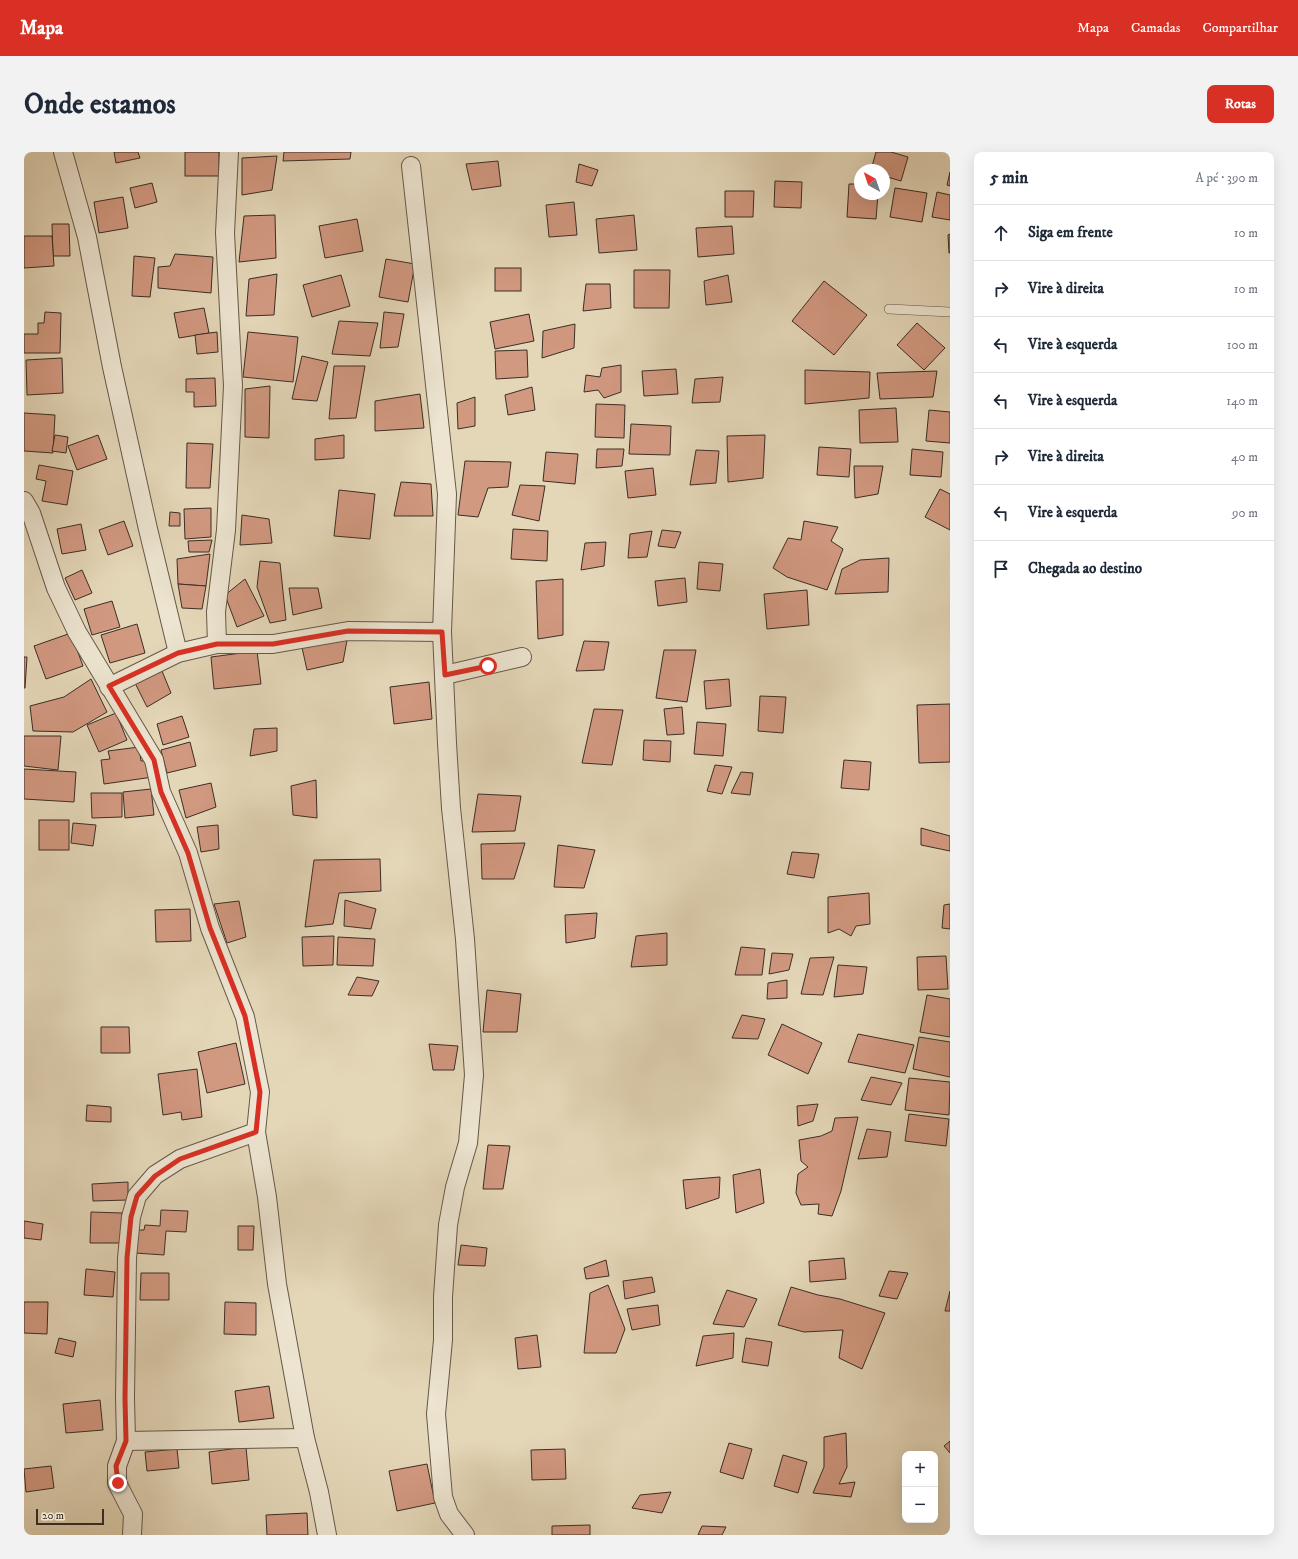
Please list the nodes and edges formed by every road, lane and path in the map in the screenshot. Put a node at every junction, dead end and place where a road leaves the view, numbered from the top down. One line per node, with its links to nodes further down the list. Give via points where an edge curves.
1 (63, 152): 9 (street, via 87,237 112,367)
2 (228, 152): 8 (street, via 225,233 233,386 226,530 216,612)
3 (411, 166): 7 (street, via 447,494)
4 (889, 309): 5 (lane)
5 (950, 312)
6 (24, 501): 12 (street, via 31,513 56,588 77,632)
7 (442, 632): 8 (street, via 348,631 273,644); 11 (street)
8 (217, 644): 9 (street)
9 (178, 653): 12 (street)
10 (522, 657): 11 (street)
11 (445, 675): 18 (street, via 446,742 474,1075 468,1143 455,1187 448,1225 443,1340 436,1414 443,1496 449,1514)
12 (109, 686): 13 (street, via 154,760 161,792 188,853 210,928 245,1016 260,1092)
13 (256, 1132): 14 (street, via 267,1197 277,1284); 15 (street, via 180,1159 155,1176 137,1196 131,1217 127,1258)
14 (306, 1438): 15 (street); 17 (street)
15 (126, 1441): 16 (street, via 116,1466 118,1483 133,1514)
16 (132, 1535)
17 (327, 1535)
18 (465, 1535)

